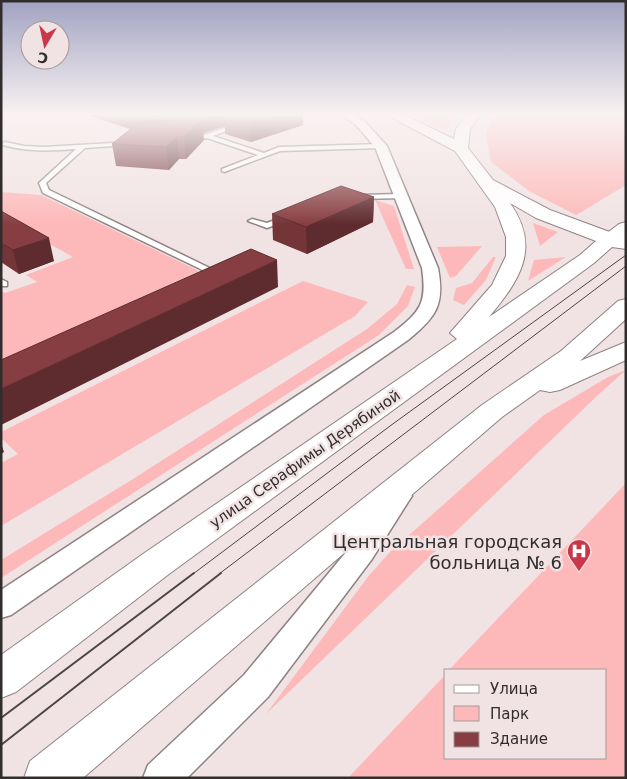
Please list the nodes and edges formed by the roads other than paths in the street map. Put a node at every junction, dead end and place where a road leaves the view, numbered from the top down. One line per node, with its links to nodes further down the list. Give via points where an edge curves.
1 (77, 151): 14 (lane, via 42,183 46,191 218,274)
2 (254, 151): 6 (lane)
3 (272, 151): 6 (lane)
4 (384, 151): 9 (street)
5 (463, 151): 8 (main road)
6 (265, 155): 7 (lane)
7 (224, 170)
8 (487, 181): 13 (main road, via 543,214); 17 (main road, via 516,237 516,256 502,287)
9 (400, 196): 10 (lane); 20 (street, via 432,280 431,304 416,324)
10 (346, 198)
11 (293, 215): 12 (lane, via 267,226)
12 (252, 221)
13 (620, 238): 17 (main road, улица Серафимы Дерябиной)
14 (209, 278)
15 (626, 306): 18 (main road, via 570,356)
16 (626, 350): 18 (main road)
17 (426, 374): 21 (main road, улица Серафимы Дерябиной, via 156,564)
18 (492, 411): 19 (main road)
19 (413, 475): 22 (main road); 23 (street, via 362,552 256,686)
20 (1, 606)
21 (1, 679)
22 (47, 778)
23 (161, 778)

